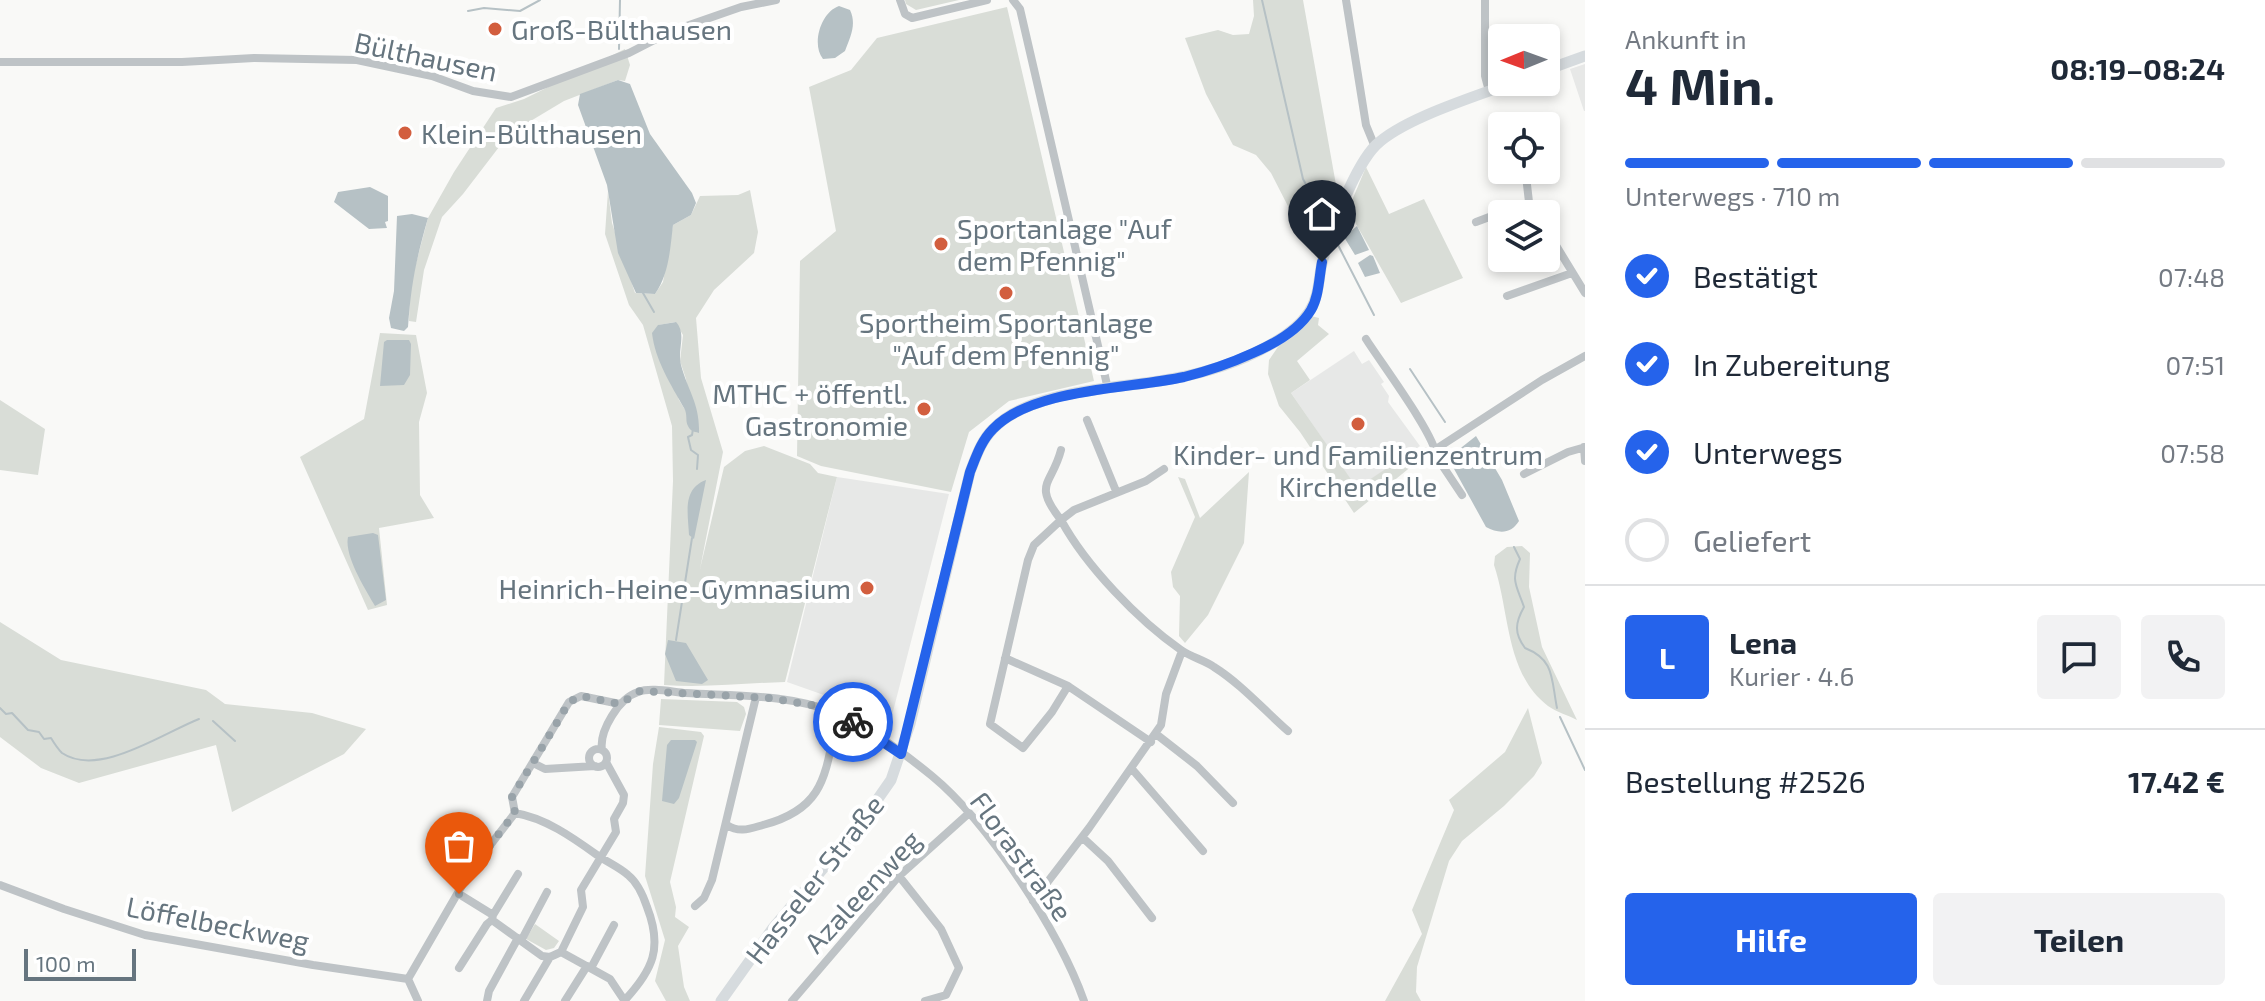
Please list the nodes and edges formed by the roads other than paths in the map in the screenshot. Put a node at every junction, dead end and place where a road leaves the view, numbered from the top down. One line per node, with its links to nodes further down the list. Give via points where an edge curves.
1 (776, 0): 8 (street, Bülthausen, via 672,31 629,53 511,97 357,60)
2 (900, 0): 3 (street, via 912,18)
3 (987, 0)
4 (1013, 0): 21 (street, via 1020,9)
5 (1346, 0): 12 (street, via 1366,125)
6 (1485, 0): 10 (street)
7 (1585, 56): 9 (main road)
8 (0, 62)
9 (1560, 65)
10 (1488, 87)
11 (1488, 91): 12 (main road, via 1419,120)
12 (1375, 147): 21 (main road, Hasseler Straße, via 1359,169 1325,250 1314,303 1291,331 1220,367)
13 (1488, 217): 14 (street)
14 (1476, 222)
15 (1560, 253): 16 (street)
16 (1572, 273): 17 (street); 18 (street)
17 (1585, 293)
18 (1507, 296)
19 (1366, 339): 24 (street)
20 (1585, 356): 24 (street)
21 (1108, 389): 41 (main road, Hasseler Straße, via 1026,407 984,440 970,472)
22 (1087, 420): 29 (street)
23 (1584, 448): 26 (street); 28 (street)
24 (1436, 449): 30 (street)
25 (1061, 450): 31 (street, via 1044,489)
26 (1585, 461)
27 (1164, 469): 29 (street)
28 (1524, 474)
29 (1116, 491): 31 (street)
30 (1462, 495)
31 (1061, 520): 32 (street, via 1122,599); 33 (street, via 1034,545)
32 (1182, 651): 38 (street, via 1213,666); 39 (street)
33 (1005, 658): 34 (street); 34 (street, via 990,724 1023,748)
34 (1068, 686): 39 (street)
35 (756, 697): 36 (street, Florastraße, via 640,691); 37 (street, Florastraße, via 798,701); 49 (street)
36 (620, 704): 40 (street, via 600,740); 43 (street, via 581,696 569,702)
37 (838, 713): 41 (street, Florastraße); 49 (street, via 823,777 811,800 768,824 740,830)
38 (1288, 731)
39 (1153, 738): 45 (street); 46 (street, via 1197,766)
40 (602, 750): 42 (street); 44 (street, via 590,754)
41 (901, 754): 48 (street, Florastraße, via 935,778); 74 (main road, Hasseler Straße, via 884,792)
42 (606, 762): 44 (street); 52 (street, via 624,795 614,819 616,832)
43 (533, 763): 44 (street, via 545,769); 47 (street, via 512,797)
44 (595, 766)
45 (1132, 769): 50 (street); 51 (street)
46 (1233, 803)
47 (515, 813): 52 (street, via 530,815); 57 (street)
48 (968, 814): 54 (street, Azaleenweg); 58 (street, Florastraße)
49 (727, 825): 59 (street, via 712,880)
50 (1082, 837): 58 (street); 61 (street)
51 (1203, 851)
52 (600, 858): 64 (street, via 581,890 583,907); 73 (street, via 629,876 641,892 655,935 648,970)
53 (518, 874): 60 (street)
54 (899, 876): 75 (street, Azaleenweg); 76 (street, via 941,929 959,968 946,995)
55 (0, 885): 68 (street, Löffelbeckweg, via 145,935)
56 (547, 892): 63 (street)
57 (459, 894): 60 (street); 68 (street)
58 (1033, 901): 77 (street, Florastraße, via 1068,960)
59 (695, 906)
60 (493, 918): 63 (street); 67 (street)
61 (1152, 918)
62 (614, 925): 66 (street)
63 (520, 940): 65 (street); 70 (street)
64 (561, 952): 65 (street); 66 (street)
65 (550, 957): 71 (street)
66 (589, 967): 72 (street); 73 (street, via 610,979)
67 (459, 968)
68 (408, 979): 69 (street)
69 (418, 1001)
70 (487, 1001)
71 (524, 1001)
72 (565, 1001)
73 (624, 1001)
74 (721, 1001)
75 (792, 1001)
76 (925, 1001)
77 (1084, 1001)

